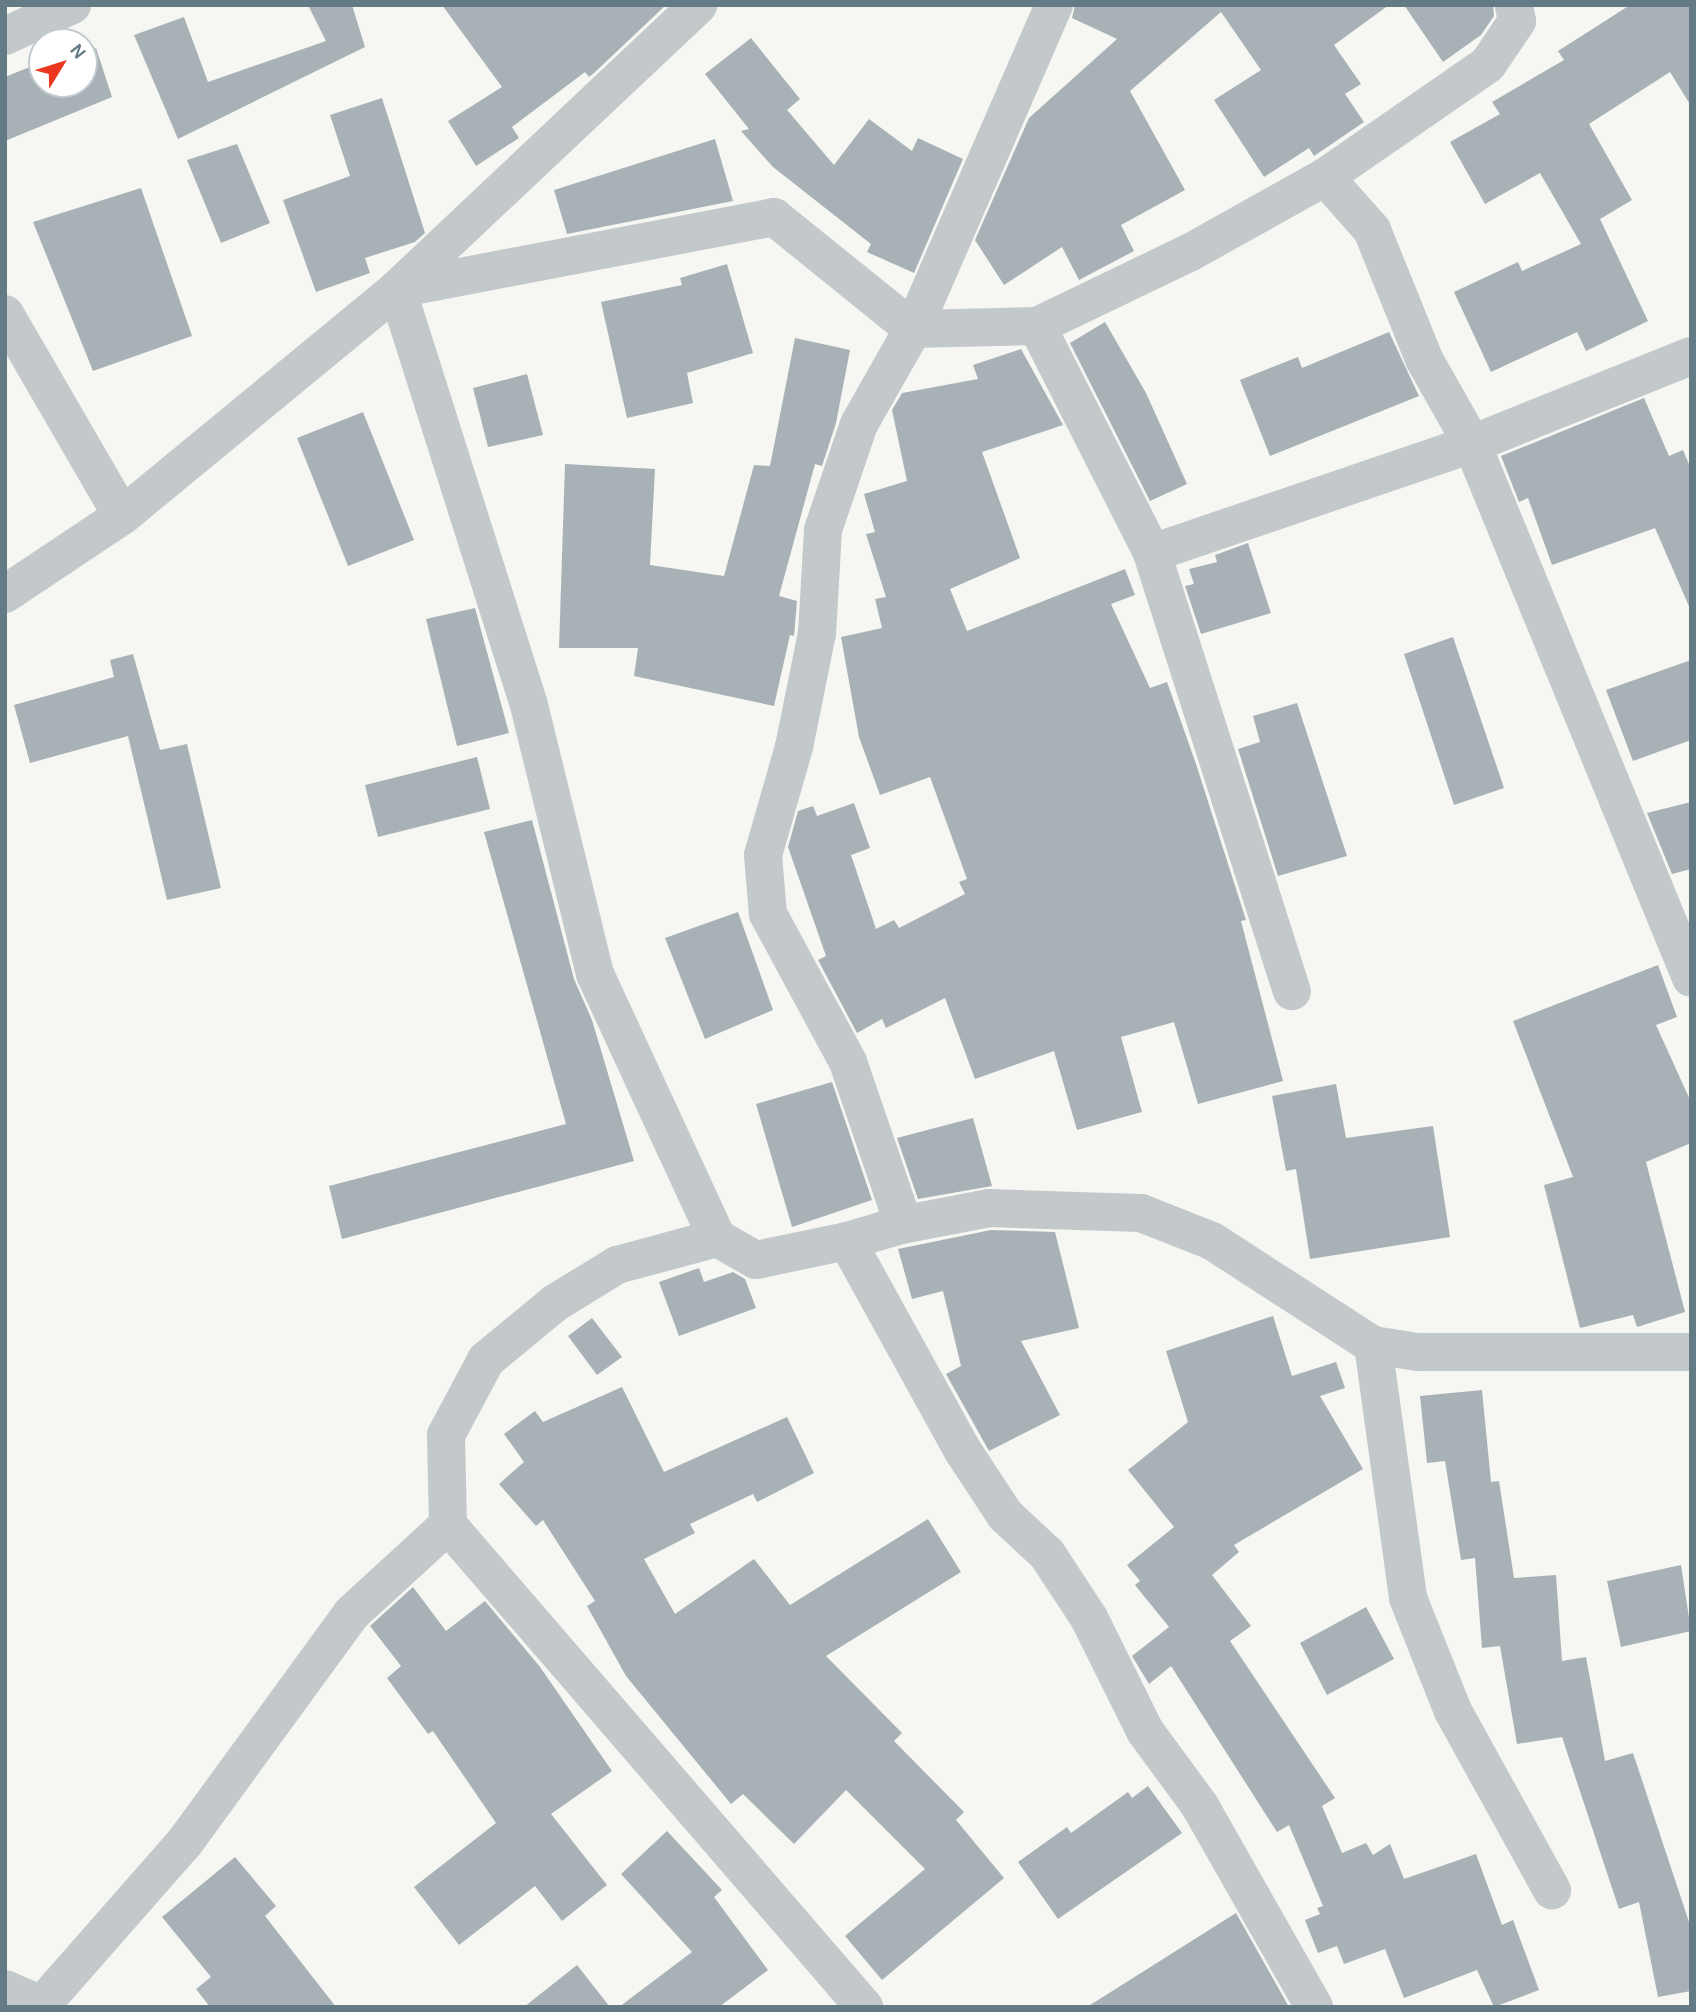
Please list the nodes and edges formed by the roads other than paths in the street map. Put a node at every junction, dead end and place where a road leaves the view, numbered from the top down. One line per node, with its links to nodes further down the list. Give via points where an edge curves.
1 (72, 5): 5 (street)
2 (698, 5): 7 (street)
3 (1054, 5): 10 (street)
4 (1514, 5): 6 (street, via 1517,21 1488,64)
5 (5, 36)
6 (1325, 177): 9 (street, via 1189,253); 12 (street, via 1372,230 1424,359)
7 (397, 289): 10 (street, via 774,217); 13 (street); 19 (street, via 529,705 595,974)
8 (5, 314): 13 (street)
9 (1037, 326): 10 (street); 14 (street)
10 (913, 329): 18 (street, via 859,424 823,530 817,633 794,747 763,855 768,915 848,1062)
11 (1691, 356): 12 (street)
12 (1472, 444): 14 (street); 16 (street)
13 (122, 516): 15 (street)
14 (1152, 553): 17 (street)
15 (5, 594)
16 (1691, 978)
17 (1292, 991)
18 (901, 1225): 20 (street); 21 (street, via 989,1208 1141,1213 1212,1241)
19 (717, 1238): 20 (street, via 756,1260); 23 (street, via 617,1265 555,1303 486,1360 446,1435)
20 (847, 1241): 28 (street, via 963,1451 1005,1515 1047,1554 1088,1618 1145,1731 1200,1806)
21 (1373, 1345): 22 (street, via 1417,1352); 24 (street, via 1408,1598 1452,1711)
22 (1691, 1352)
23 (448, 1525): 26 (street, via 351,1614 185,1842); 27 (street)
24 (1552, 1890)
25 (5, 1989): 26 (street)
26 (41, 2006)
27 (864, 2007)
28 (1314, 2007)

